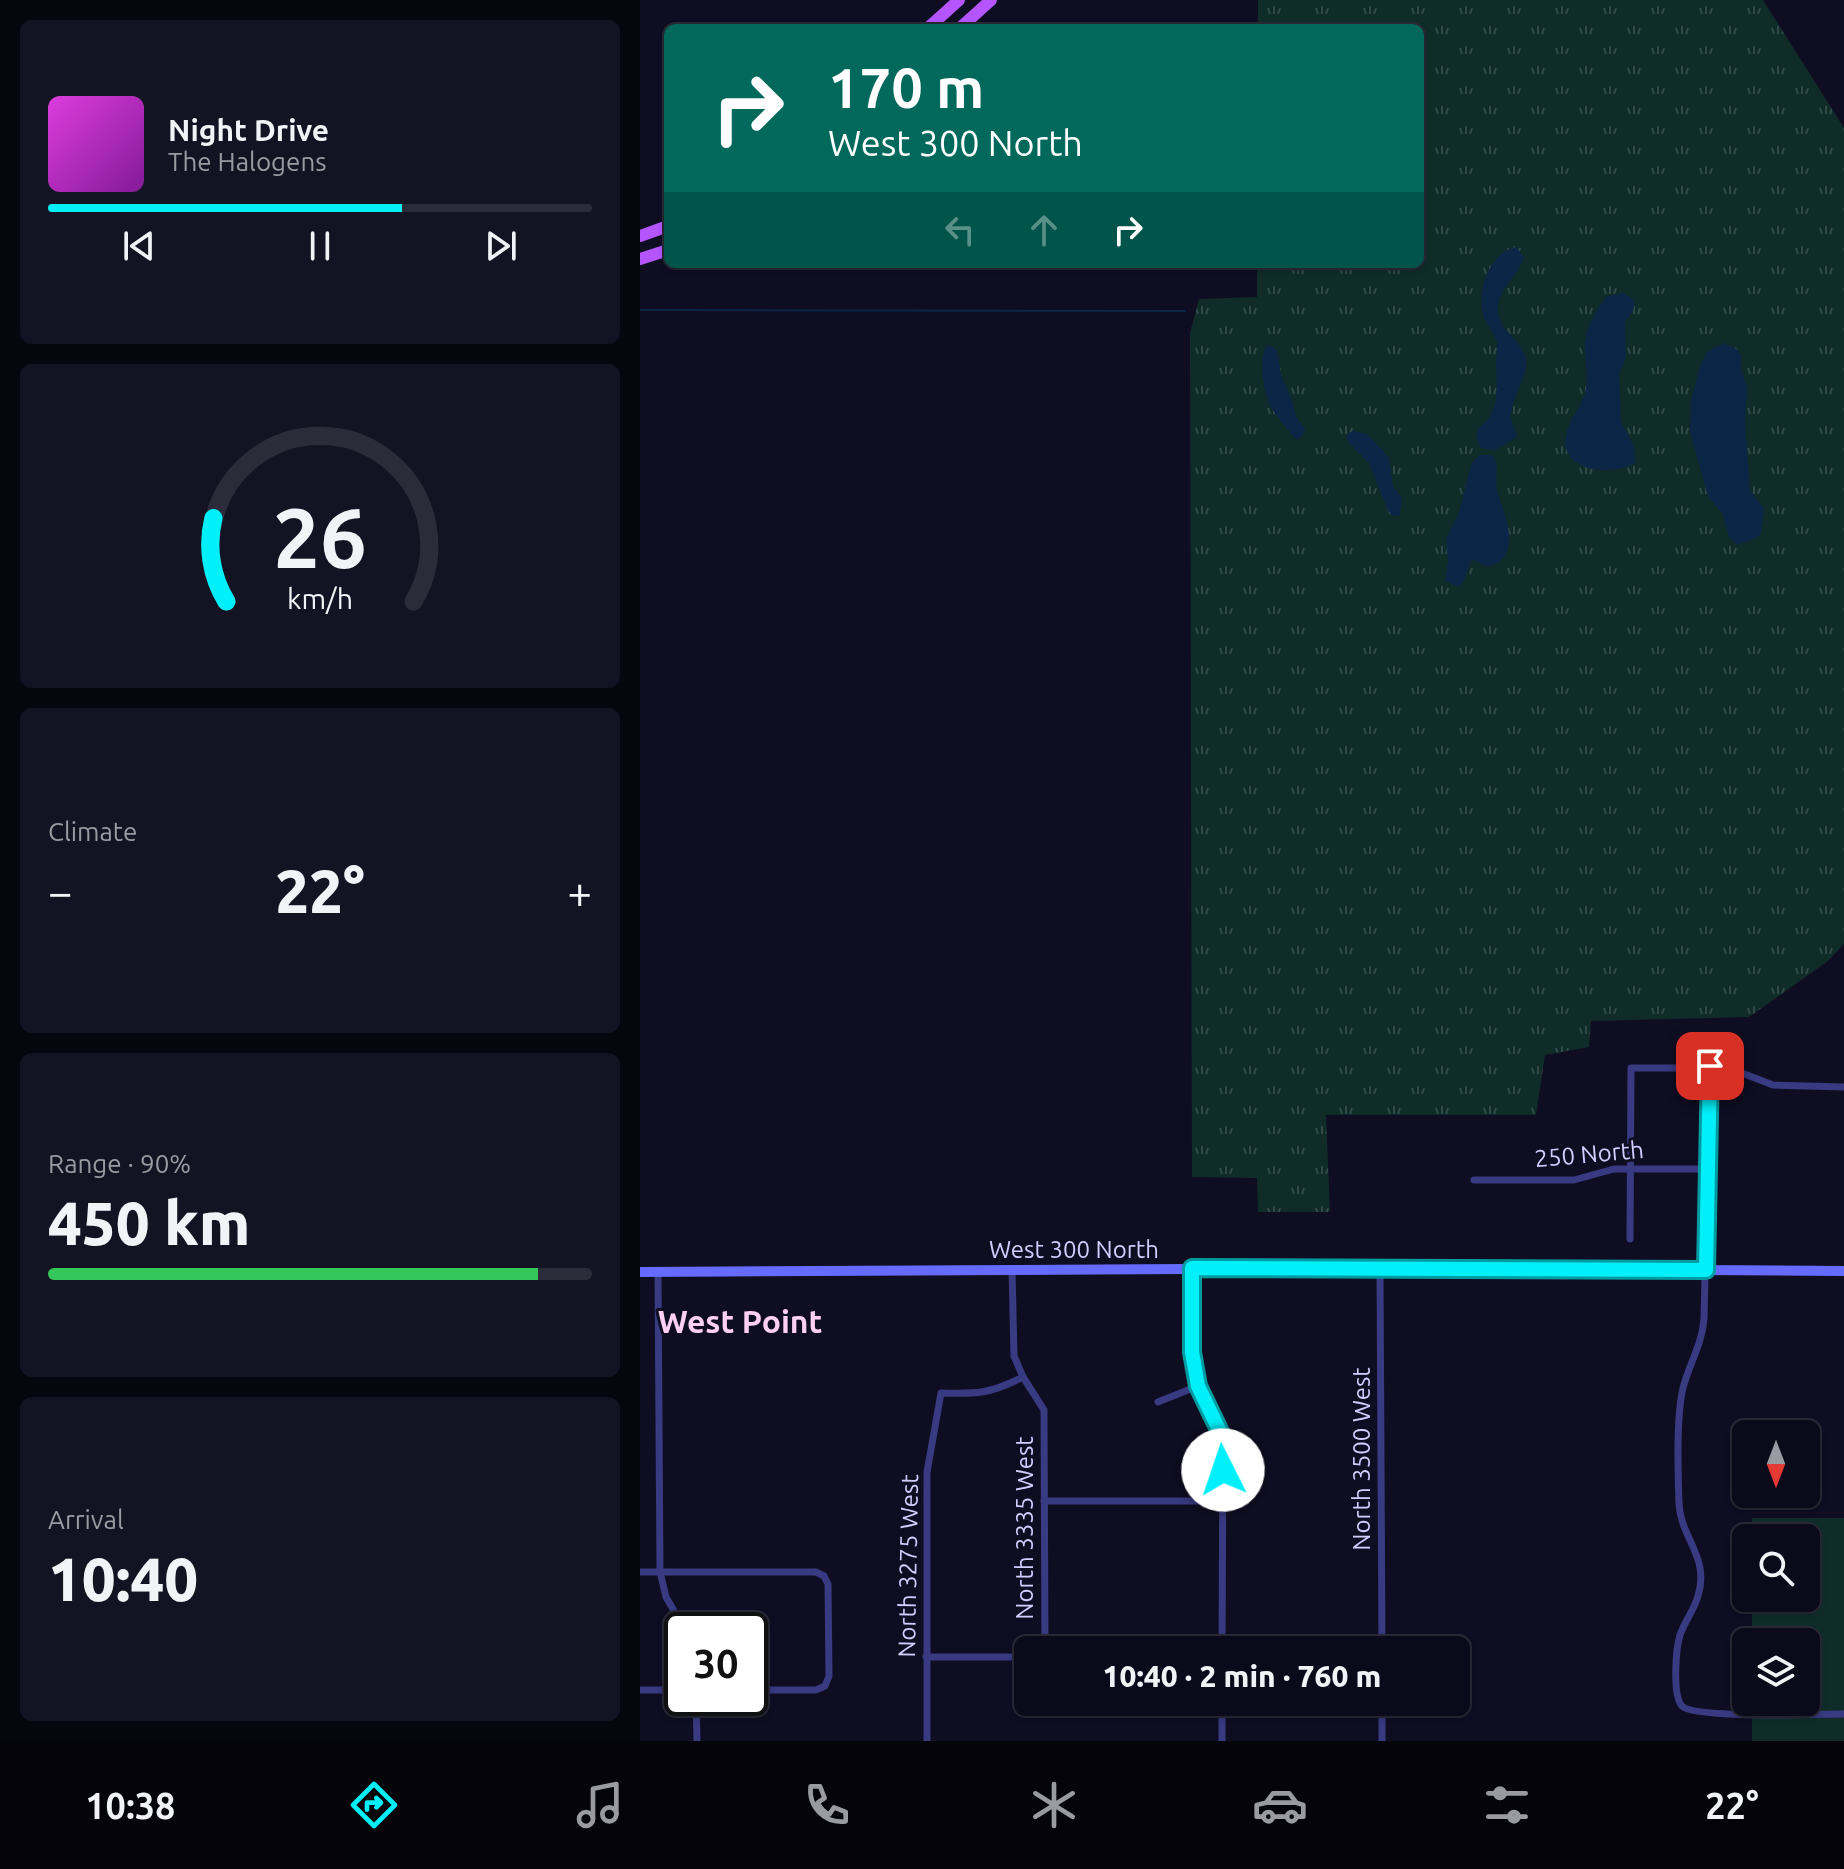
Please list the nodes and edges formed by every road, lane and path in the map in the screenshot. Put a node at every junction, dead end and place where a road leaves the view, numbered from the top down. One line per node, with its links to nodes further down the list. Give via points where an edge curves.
1 (959, 0): 3 (main road)
2 (991, 0): 4 (main road)
3 (932, 24)
4 (964, 24)
5 (664, 227): 6 (main road)
6 (640, 236)
7 (664, 251): 8 (main road)
8 (640, 259)
9 (1710, 1066): 10 (street, via 1779,1086); 11 (street, via 1631,1068); 12 (street)
10 (1844, 1087)
11 (1629, 1169): 12 (street, 250 North); 13 (street, 250 North, via 1574,1180); 14 (street)
12 (1708, 1169): 18 (street)
13 (1474, 1180)
14 (1630, 1239)
15 (1192, 1268): 16 (main road, West 300 North); 17 (main road, West 300 North); 23 (street, via 1192,1352)
16 (1380, 1268): 18 (main road, West 300 North); 32 (street, North 3500 West)
17 (1012, 1269): 21 (main road, West 300 North); 22 (street, North 3335 West, via 1014,1356)
18 (1706, 1270): 19 (main road, West 300 North); 38 (street, via 1703,1331 1680,1405 1681,1517 1697,1553 1701,1580 1677,1648 1676,1695 1689,1711)
19 (1844, 1271)
20 (640, 1272): 21 (main road, West 300 North)
21 (658, 1272): 28 (street)
22 (1023, 1377): 25 (street, North 3335 West, via 1044,1410); 33 (street, North 3275 West, via 989,1392 941,1393 927,1472)
23 (1198, 1386): 24 (street); 26 (street, via 1223,1438)
24 (1158, 1402)
25 (1044, 1501): 26 (street); 30 (street, North 3335 West)
26 (1223, 1501): 31 (street)
27 (640, 1572): 28 (street)
28 (660, 1572): 29 (street); 37 (street, via 824,1576 829,1599 825,1686)
29 (675, 1612)
30 (1045, 1636)
31 (1222, 1636)
32 (1382, 1636)
33 (926, 1657): 34 (street); 43 (street, North 3275 West)
34 (1014, 1657)
35 (640, 1690): 36 (street)
36 (664, 1690)
37 (768, 1690)
38 (1844, 1714)
39 (696, 1716): 42 (street)
40 (1222, 1716): 44 (street)
41 (1382, 1716): 45 (street)
42 (697, 1741)
43 (927, 1741)
44 (1222, 1741)
45 (1382, 1741)

